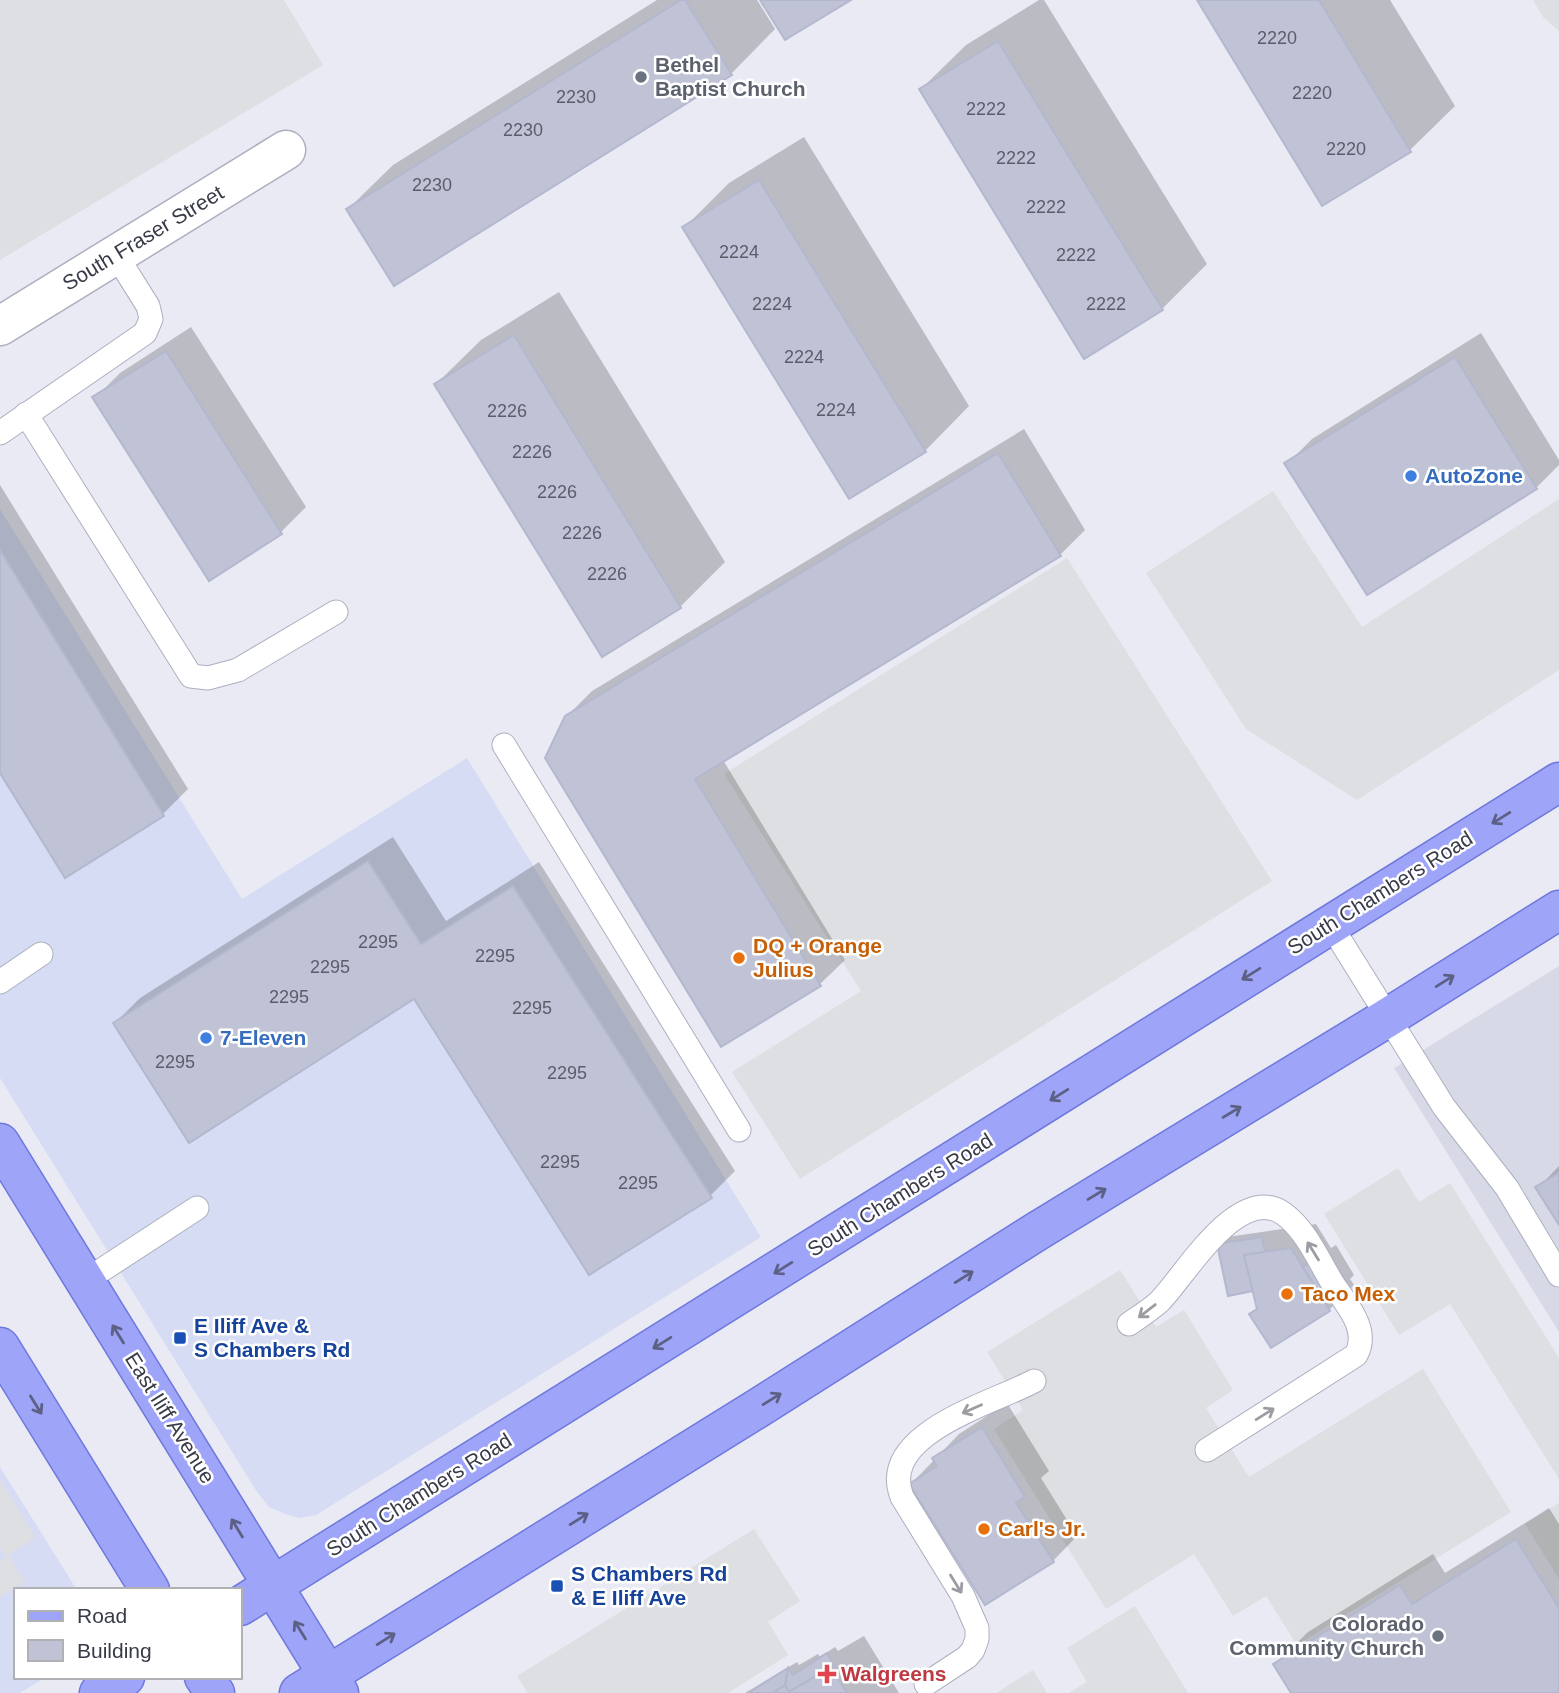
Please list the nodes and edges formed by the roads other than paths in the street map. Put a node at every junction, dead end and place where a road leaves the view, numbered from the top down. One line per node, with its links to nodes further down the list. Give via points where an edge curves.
1 (286, 150): 2 (street, South Fraser Street)
2 (116, 255): 3 (street, South Fraser Street); 4 (lane, via 148,306 151,319 145,333)
3 (0, 326)
4 (26, 414): 5 (lane); 6 (lane, via 191,676 208,678 238,670)
5 (0, 433)
6 (336, 612)
7 (504, 745): 14 (lane)
8 (1559, 782): 10 (main road, South Chambers Road, one-way to 10)
9 (1559, 910): 13 (main road, one-way to 9)
10 (1330, 924): 13 (lane); 23 (main road, South Chambers Road, one-way to 23)
11 (41, 954): 12 (lane)
12 (0, 982)
13 (1387, 1018): 17 (lane, via 1444,1107 1507,1188); 28 (main road, one-way to 13, via 1039,1230)
14 (739, 1130)
15 (0, 1143): 18 (main road, East Iliff Avenue)
16 (197, 1208): 18 (lane)
17 (1559, 1275)
18 (85, 1281): 23 (main road, East Iliff Avenue, one-way to 18)
19 (1129, 1324): 22 (lane, one-way to 19, via 1356,1355 1362,1339 1350,1311 1293,1222 1278,1211 1262,1208 1228,1222 1159,1301)
20 (0, 1347): 24 (main road, one-way to 24)
21 (1034, 1381): 27 (lane, one-way to 27, via 939,1426 902,1462 898,1486 902,1497 963,1596 977,1628 977,1639 967,1657)
22 (1207, 1450)
23 (273, 1586): 25 (main road, South Chambers Road); 28 (main road, East Iliff Avenue, one-way to 23)
24 (149, 1588)
25 (242, 1605)
26 (122, 1679): 29 (main road)
27 (926, 1684)
28 (322, 1687)
29 (99, 1693)

